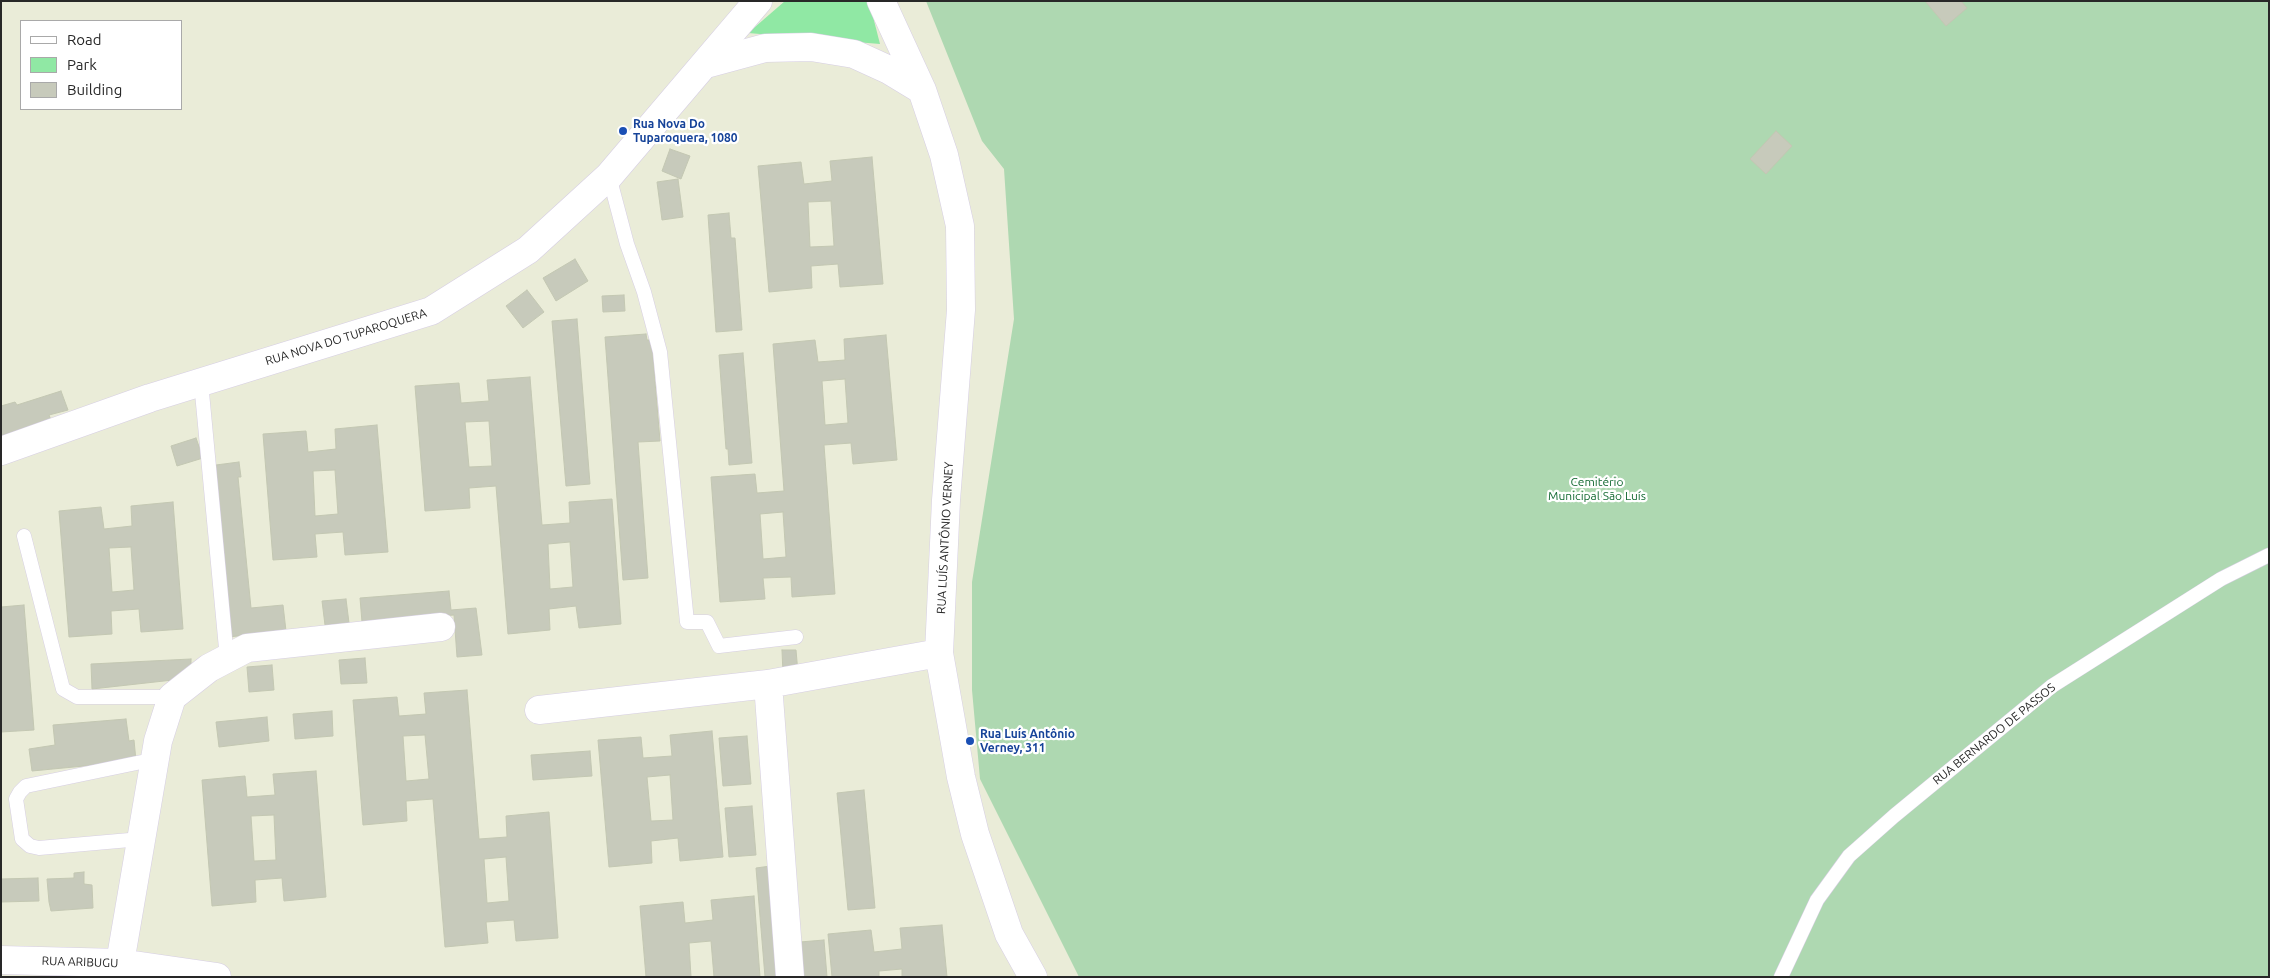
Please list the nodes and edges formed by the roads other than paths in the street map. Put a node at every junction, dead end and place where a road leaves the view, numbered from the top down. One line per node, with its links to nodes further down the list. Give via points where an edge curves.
1 (758, 1): 3 (street, RUA NOVA DO TUPAROQUERA)
2 (881, 1): 4 (street, RUA LUÍS ANTÔNIO VERNEY)
3 (706, 64): 4 (street, via 765,48 812,47 854,54); 5 (street, RUA NOVA DO TUPAROQUERA)
4 (922, 90): 12 (street, RUA LUÍS ANTÔNIO VERNEY, via 944,155 960,226 961,310 946,500)
5 (609, 176): 6 (street, RUA NOVA DO TUPAROQUERA, via 528,250 431,311); 11 (lane, via 626,244 644,292 660,352 687,622 707,622 718,646)
6 (201, 382): 7 (street, RUA NOVA DO TUPAROQUERA); 13 (lane)
7 (1, 451)
8 (24, 536): 15 (lane, via 63,689 76,697)
9 (2269, 555): 24 (lane, RUA BERNARDO DE PASSOS, via 2221,579 2052,686 1894,816 1849,856 1817,900)
10 (441, 627): 13 (street, via 247,648)
11 (796, 637)
12 (940, 653): 14 (street); 23 (street, RUA LUÍS ANTÔNIO VERNEY, via 961,777 975,834 1008,934)
13 (227, 659): 15 (street, via 209,668)
14 (768, 684): 16 (street); 22 (street)
15 (172, 697): 17 (street, via 158,741)
16 (539, 710)
17 (156, 759): 18 (street); 18 (lane, via 26,786 16,799 22,839 30,846 39,848)
18 (142, 839): 20 (street)
19 (1, 960): 20 (street, RUA ARIBUGU)
20 (120, 963): 21 (street, RUA ARIBUGU)
21 (217, 977)
22 (790, 977)
23 (1033, 977)
24 (1781, 977)

